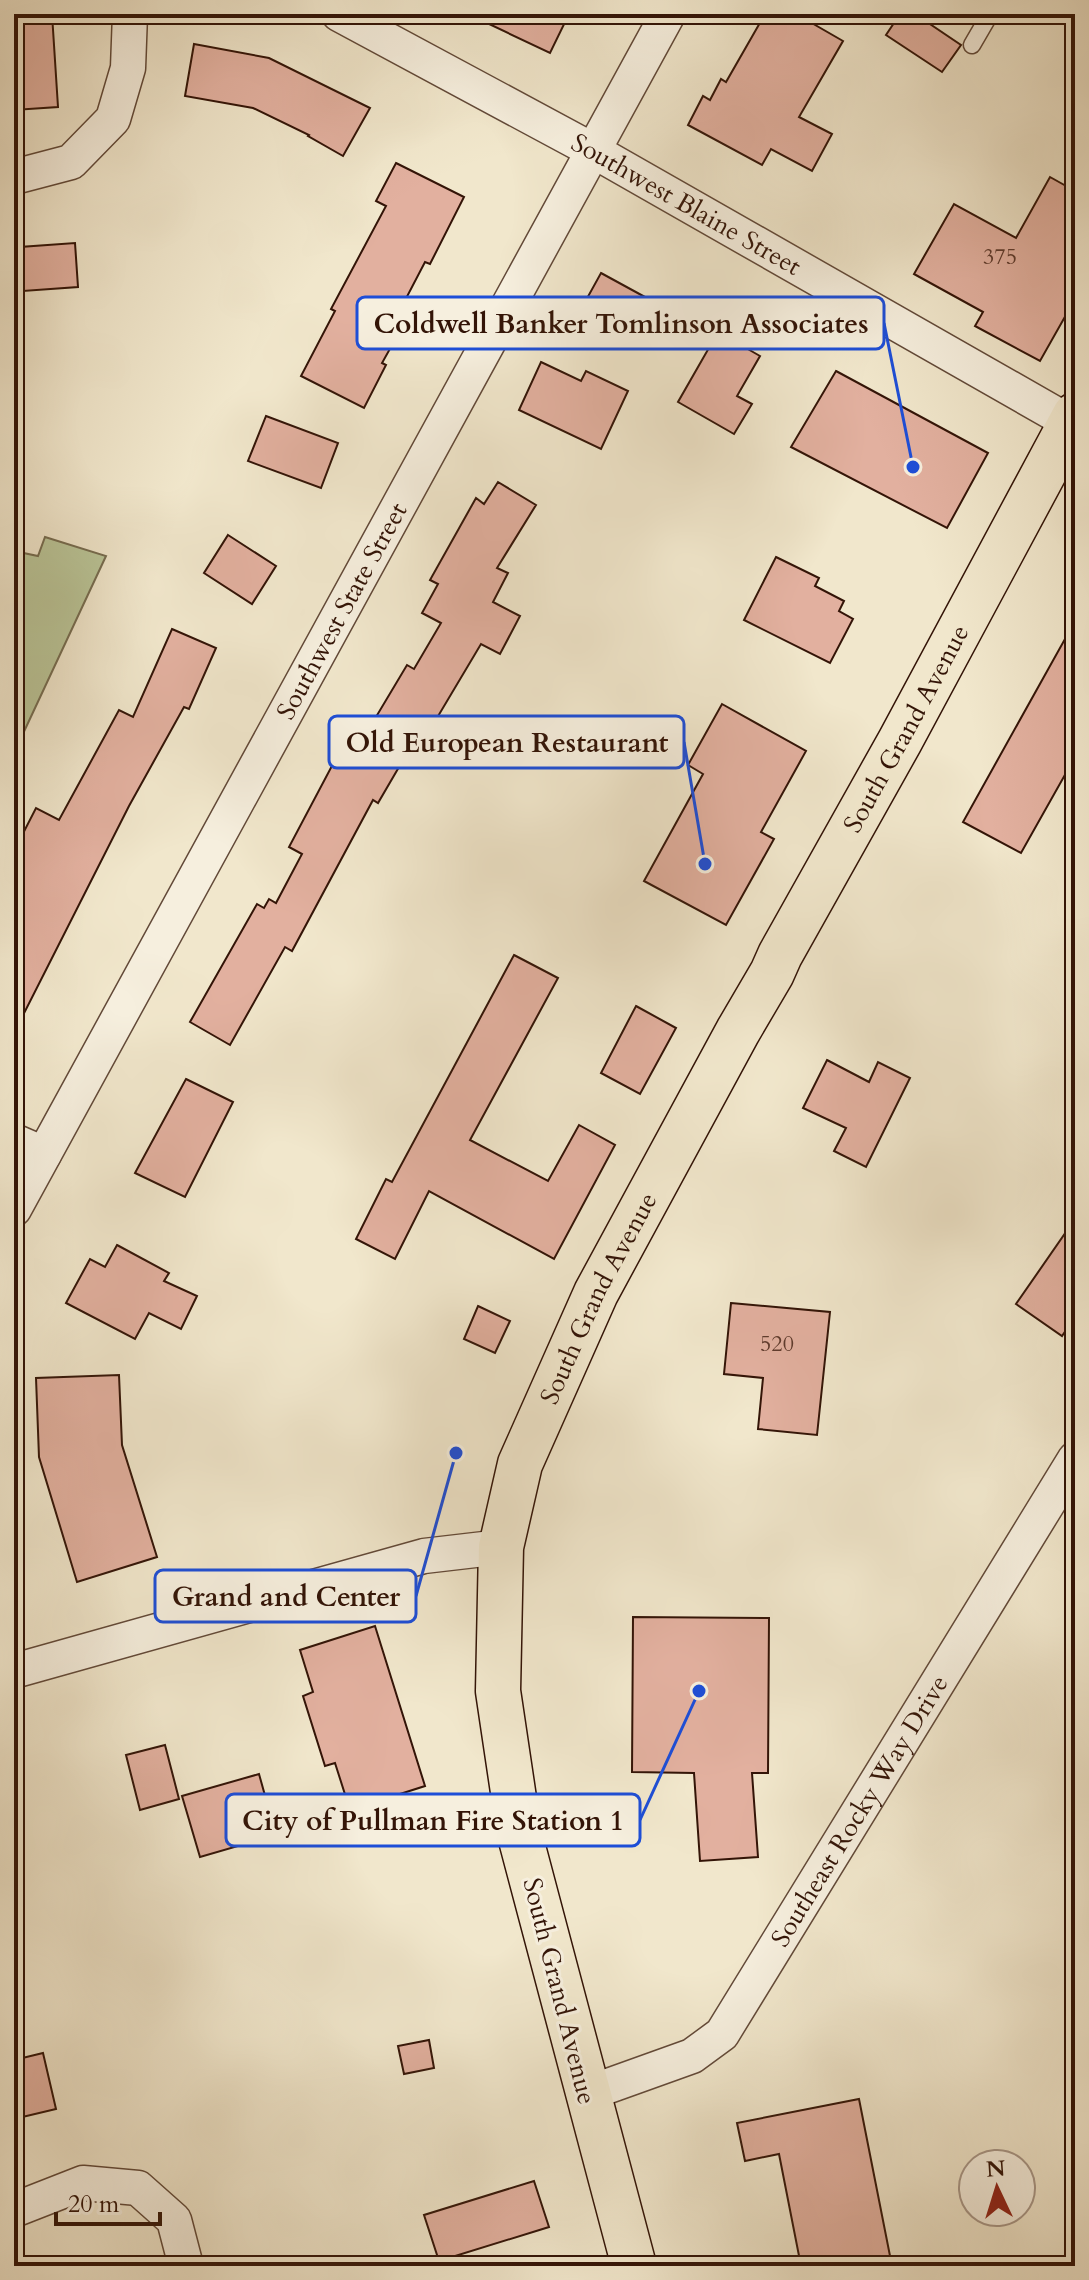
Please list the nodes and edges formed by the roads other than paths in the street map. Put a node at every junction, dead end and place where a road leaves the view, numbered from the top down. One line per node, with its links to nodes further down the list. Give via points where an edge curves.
1 (130, 14): 7 (street, via 128,68 113,119 71,162)
2 (339, 14): 6 (street, Southwest Blaine Street)
3 (668, 14): 6 (street, Southwest State Street)
4 (990, 14): 5 (lane)
5 (972, 45)
6 (592, 150): 8 (street, Southwest Blaine Street); 9 (street, Southwest State Street)
7 (14, 177)
8 (1073, 419): 13 (main road, South Grand Avenue, via 596,1293 520,1464)
9 (29, 1147): 10 (street, Southwest State Street)
10 (14, 1209)
11 (1075, 1459): 12 (street, Southeast Rocky Way Drive)
12 (1066, 1488): 15 (street, Southeast Rocky Way Drive, via 722,2034 692,2056)
13 (501, 1547): 14 (street, via 424,1556); 15 (main road, South Grand Avenue, via 498,1691 519,1832)
14 (15, 1668)
15 (586, 2094): 18 (main road, South Grand Avenue)
16 (14, 2210): 17 (street, via 83,2183 138,2188 174,2220)
17 (186, 2266)
18 (634, 2266)

